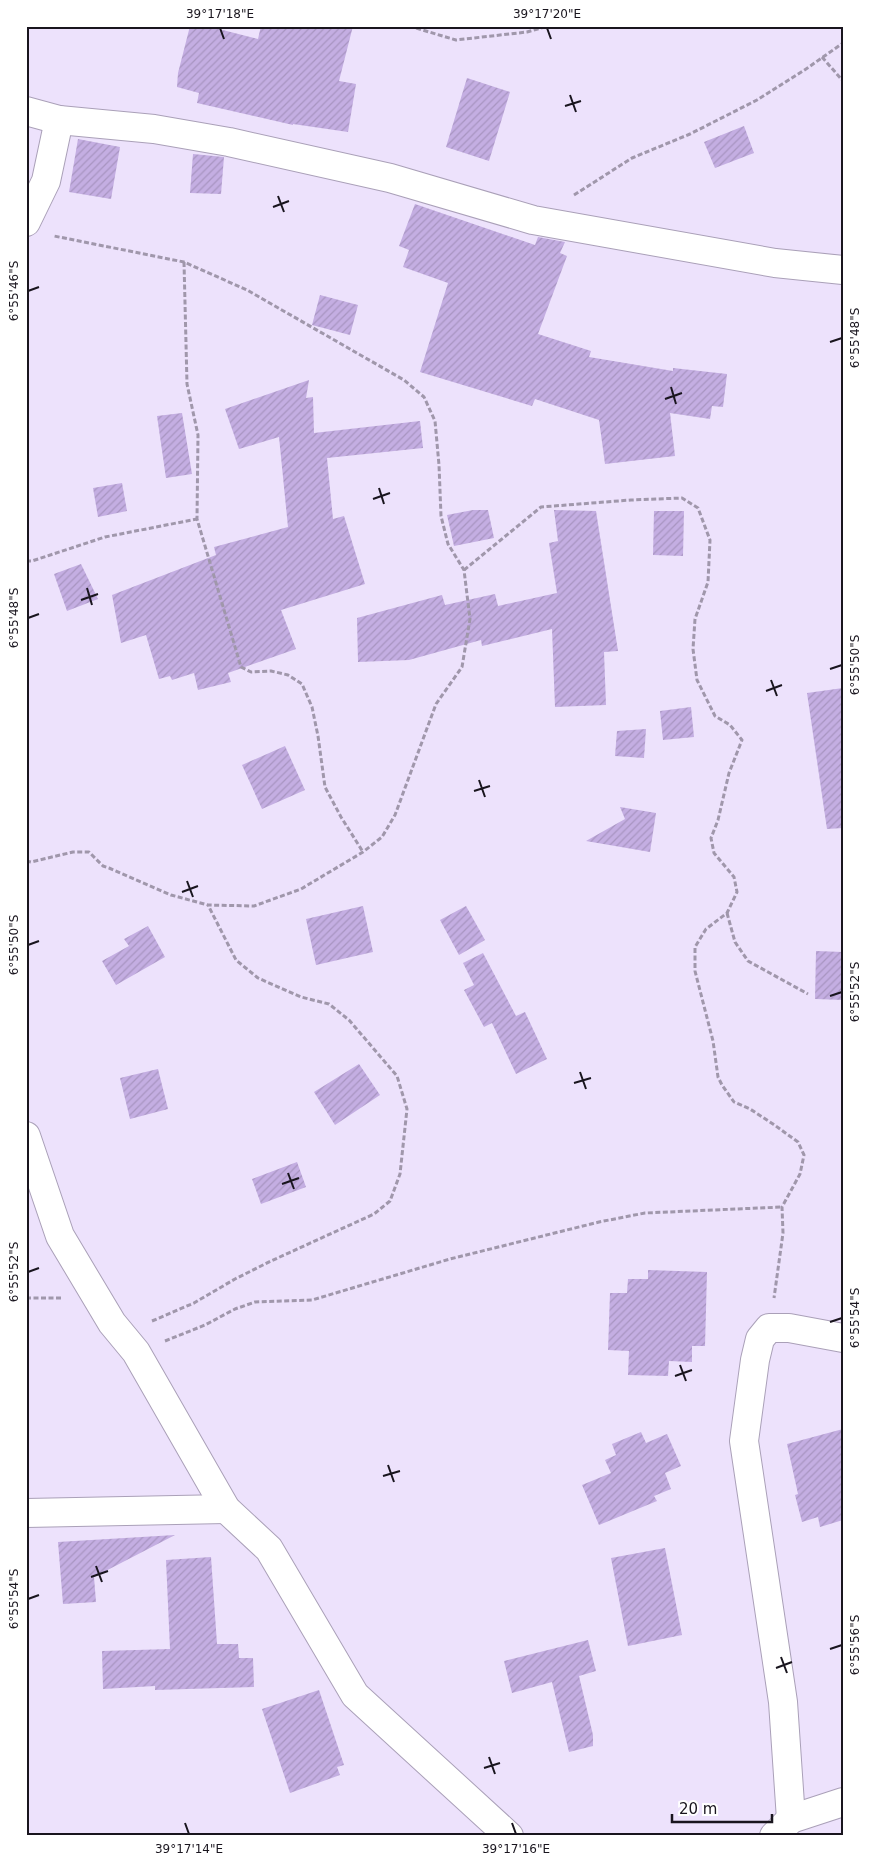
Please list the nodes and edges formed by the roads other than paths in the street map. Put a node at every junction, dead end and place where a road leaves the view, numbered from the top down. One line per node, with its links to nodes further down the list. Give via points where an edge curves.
1 (26, 111): 2 (street)
2 (59, 120): 3 (street); 4 (street, via 154,129 229,142 390,178 533,220 775,263)
3 (36, 228)
4 (843, 270)
5 (26, 1136): 7 (street, via 60,1236 112,1323 129,1343)
6 (843, 1338): 10 (street, via 789,1328 769,1328 760,1340 755,1360 744,1441 783,1702)
7 (226, 1509): 8 (street); 11 (street, via 269,1549 355,1695)
8 (26, 1513)
9 (843, 1802): 10 (street)
10 (782, 1827)
11 (509, 1836)

